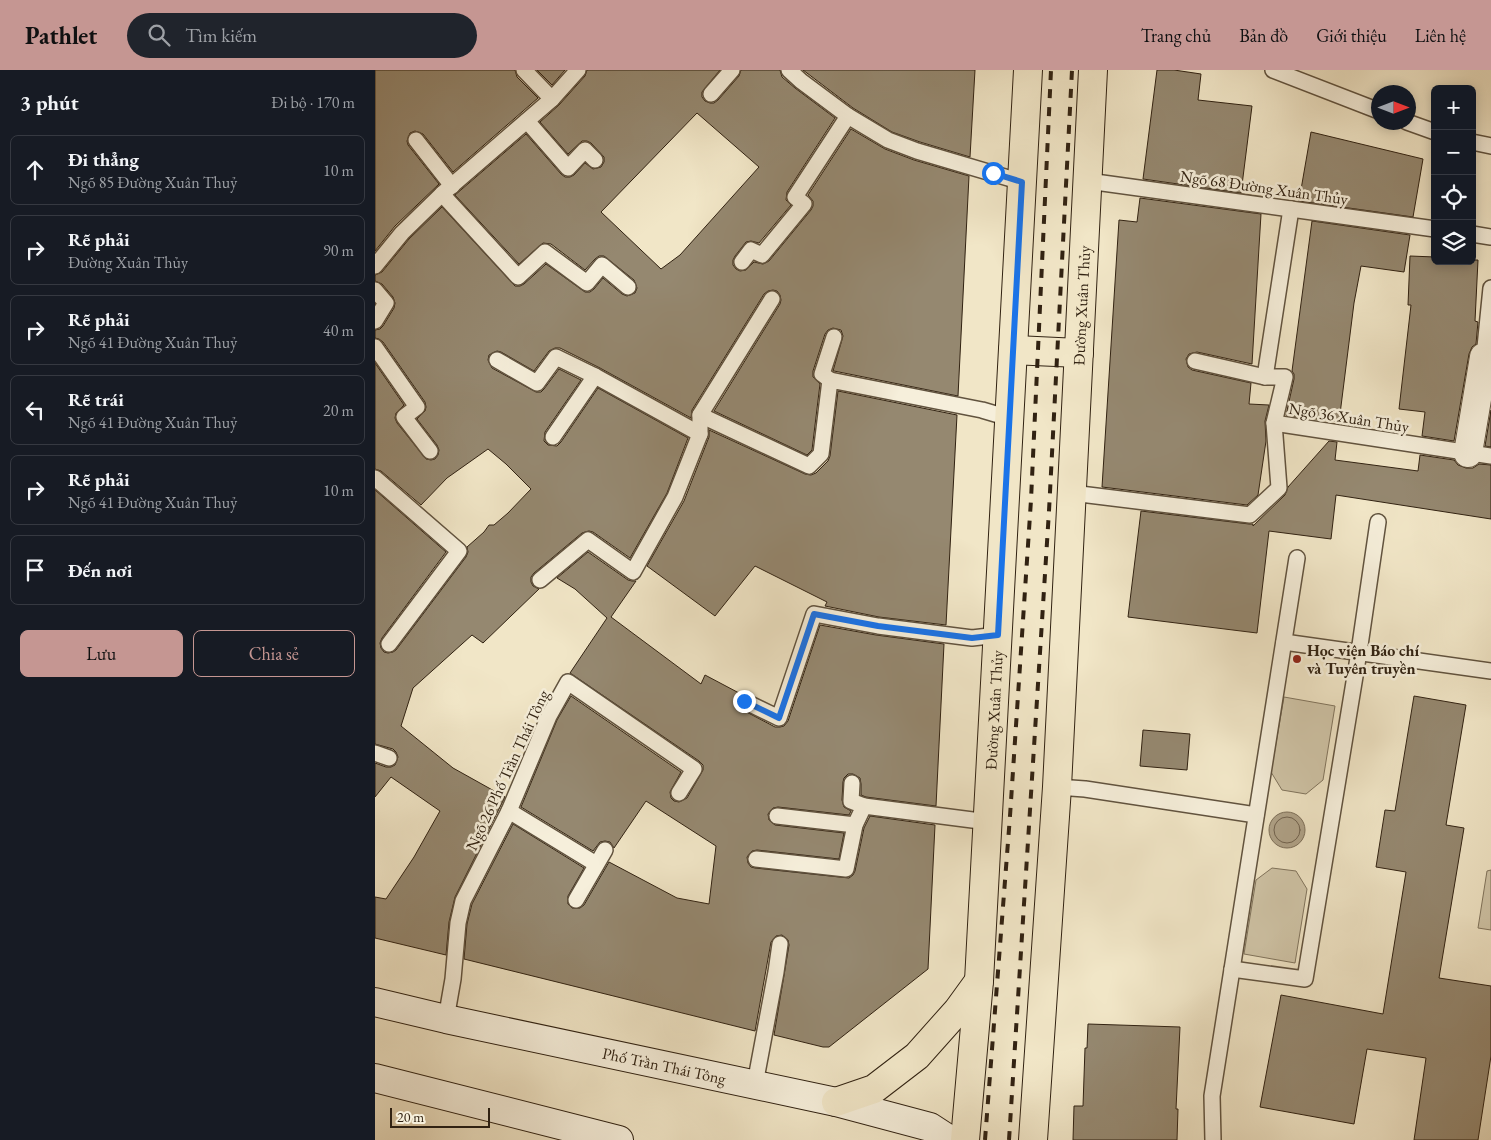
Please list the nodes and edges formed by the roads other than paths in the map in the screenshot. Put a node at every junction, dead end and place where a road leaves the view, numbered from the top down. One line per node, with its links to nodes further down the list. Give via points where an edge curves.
1 (524, 70): 9 (lane)
2 (578, 70): 9 (lane)
3 (732, 70): 8 (lane)
4 (789, 70): 11 (lane)
5 (1028, 70): 20 (main road, Đường Xuân Thủy)
6 (1093, 70): 19 (main road, Đường Xuân Thủy)
7 (1273, 70): 10 (lane)
8 (711, 94)
9 (552, 99): 12 (lane)
10 (1371, 108)
11 (848, 116): 20 (lane, via 888,140 917,151); 27 (lane, via 795,197 804,204 763,255 751,250)
12 (527, 121): 18 (lane, via 568,168 585,150); 21 (lane)
13 (1416, 125): 14 (lane)
14 (1431, 131)
15 (416, 140): 21 (lane)
16 (1476, 143): 17 (lane)
17 (1491, 146)
18 (595, 160)
19 (1088, 181): 22 (lane, Ngõ 68 Đường Xuân Thủy); 36 (main road, Đường Xuân Thủy)
20 (1022, 182): 35 (main road, Đường Xuân Thủy)
21 (447, 190): 26 (lane); 28 (lane, via 518,277 545,252 587,283 602,265)
22 (1291, 209): 23 (lane, Ngõ 68 Đường Xuân Thủy); 41 (lane)
23 (1431, 228)
24 (1476, 235): 25 (lane)
25 (1491, 237)
26 (376, 262)
27 (743, 262)
28 (629, 287)
29 (1491, 288): 37 (lane)
30 (375, 290): 32 (lane, via 386,303)
31 (773, 299): 43 (lane)
32 (375, 321)
33 (834, 337): 42 (lane, via 822,374)
34 (375, 347): 48 (lane, via 417,407 404,417)
35 (1013, 350): 36 (main road); 44 (main road, Đường Xuân Thủy)
36 (1079, 353): 51 (main road, Đường Xuân Thủy)
37 (1488, 358): 49 (main road)
38 (497, 360): 40 (lane, via 537,383 556,357)
39 (1195, 361): 41 (lane)
40 (595, 376): 46 (lane); 47 (lane)
41 (1265, 377): 45 (lane, via 1285,377)
42 (830, 380): 43 (lane, via 821,454 809,466); 44 (lane)
43 (700, 415): 46 (lane)
44 (1009, 418): 55 (main road, Đường Xuân Thủy)
45 (1274, 423): 49 (lane, Ngõ 36 Xuân Thủy); 51 (lane, Ngõ 36 Xuân Thủy, via 1279,488 1250,515)
46 (700, 434): 54 (lane, via 675,497 633,572 588,540)
47 (553, 438)
48 (430, 450)
49 (1479, 455)
50 (375, 478): 57 (lane, via 459,551)
51 (1072, 493): 62 (main road, Đường Xuân Thủy)
52 (1378, 522): 58 (lane)
53 (1297, 558): 56 (lane)
54 (539, 580)
55 (998, 635): 60 (lane, via 972,638 814,614 779,718); 68 (main road, Đường Xuân Thủy)
56 (1283, 642): 58 (lane); 66 (lane)
57 (389, 644)
58 (1359, 652): 59 (lane); 75 (lane, via 1305,979)
59 (1491, 671)
60 (744, 701)
61 (852, 783): 64 (lane, via 851,801)
62 (1057, 787): 66 (lane); 85 (main road, Đường Xuân Thủy)
63 (679, 794): 65 (lane, Ngõ 26 Phố Trần Thái Tông, via 693,770 568,682 549,716)
64 (864, 806): 68 (lane); 69 (lane)
65 (509, 811): 72 (lane); 78 (lane, Ngõ 26 Phố Trần Thái Tông, via 463,900)
66 (1256, 815): 75 (lane)
67 (777, 816): 69 (lane)
68 (988, 822): 76 (main road, Đường Xuân Thủy)
69 (855, 825): 71 (lane, via 847,869)
70 (605, 850): 72 (lane)
71 (756, 859)
72 (596, 864): 73 (lane)
73 (576, 900)
74 (780, 944): 80 (lane)
75 (1232, 969): 86 (lane, via 1212,1096)
76 (979, 982): 81 (main road, via 917,1056 874,1089); 84 (main road, Đường Xuân Thủy)
77 (375, 1002): 78 (main road, Phố Trần Thái Tông)
78 (446, 1019): 80 (main road, Phố Trần Thái Tông)
79 (375, 1078): 82 (main road)
80 (755, 1084): 81 (main road, Phố Trần Thái Tông)
81 (837, 1102): 83 (main road, Phố Trần Thái Tông, via 930,1127)
82 (619, 1140)
83 (950, 1140)
84 (965, 1140)
85 (1033, 1140)
86 (1213, 1140)

